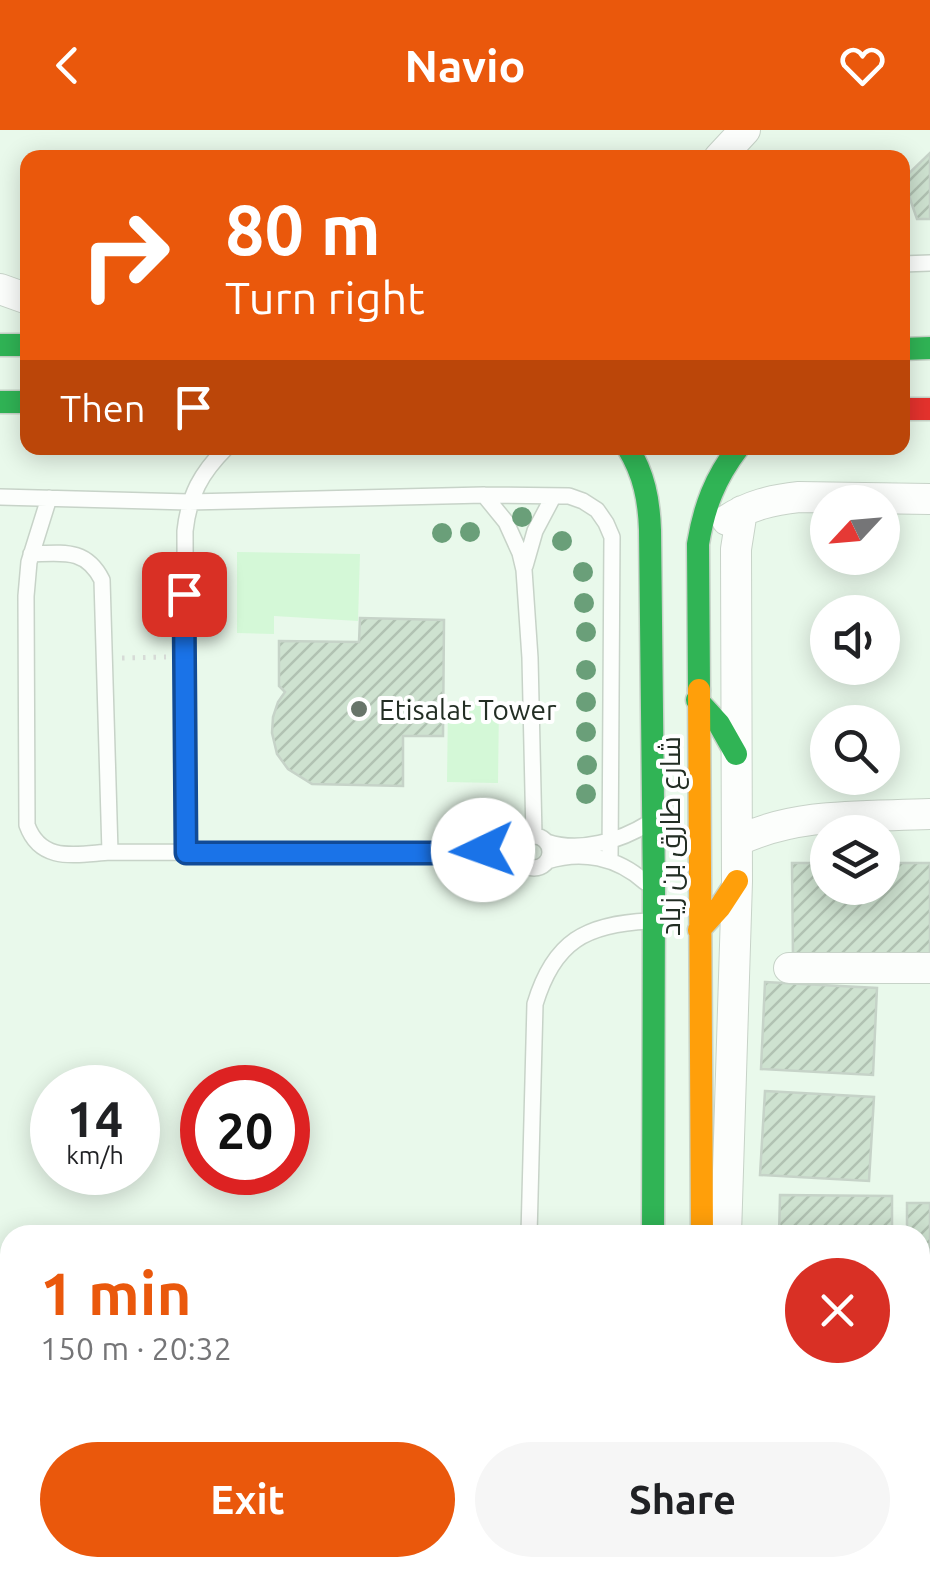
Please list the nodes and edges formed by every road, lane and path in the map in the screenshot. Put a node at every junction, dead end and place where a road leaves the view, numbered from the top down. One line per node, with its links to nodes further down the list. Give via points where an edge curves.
1 (744, 130): 2 (street)
2 (727, 150)
3 (219, 455): 12 (lane)
4 (632, 455): 17 (main road, شارع طارق بن زياد, via 644,480)
5 (733, 455): 14 (main road, شارع طارق بن زياد, via 703,508)
6 (484, 495): 8 (lane); 12 (lane); 16 (lane, via 506,522)
7 (0, 497): 9 (lane)
8 (553, 497): 16 (lane); 29 (lane, via 584,501 612,537)
9 (23, 498): 10 (lane); 15 (lane)
10 (49, 498): 12 (lane); 15 (lane)
11 (930, 499): 13 (street, via 799,497)
12 (189, 502): 19 (lane)
13 (742, 511): 14 (street); 22 (street, via 736,549)
14 (698, 544): 18 (main road, شارع طارق بن زياد)
15 (32, 550): 20 (lane, via 73,554 96,568); 30 (lane, via 26,596 28,825 48,851)
16 (524, 570): 27 (lane)
17 (667, 586): 18 (main road, via 686,584); 26 (main road, شارع طارق بن زياد)
18 (698, 596): 21 (main road, شارع طارق بن زياد)
19 (184, 656): 20 (path); 31 (lane)
20 (104, 659): 30 (lane)
21 (698, 700): 22 (main road); 39 (main road, شارع طارق بن زياد)
22 (736, 754): 23 (street)
23 (737, 796): 25 (street); 28 (street)
24 (930, 814): 25 (street)
25 (802, 820): 28 (street)
26 (653, 821): 29 (lane); 37 (main road, شارع طارق بن زياد)
27 (535, 839): 29 (lane, via 572,846); 32 (lane); 33 (lane, via 550,852); 35 (lane, via 518,854)
28 (737, 840): 36 (street)
29 (610, 841): 34 (lane)
30 (110, 852): 31 (lane)
31 (186, 853): 32 (lane)
32 (471, 853): 35 (lane)
33 (547, 861): 34 (lane); 35 (lane)
34 (610, 861): 37 (lane)
35 (524, 864)
36 (737, 881): 39 (main road); 47 (street)
37 (654, 892): 38 (main road, شارع طارق بن زياد)
38 (654, 920): 42 (main road, شارع طارق بن زياد); 43 (lane, via 586,933 552,963 542,982 534,1016)
39 (700, 930): 46 (main road, شارع طارق بن زياد)
40 (788, 968): 41 (street)
41 (930, 968)
42 (653, 1207): 44 (main road, شارع طارق بن زياد); 45 (main road, via 666,1220)
43 (529, 1225)
44 (653, 1225)
45 (689, 1225)
46 (710, 1225)
47 (710, 1225)

